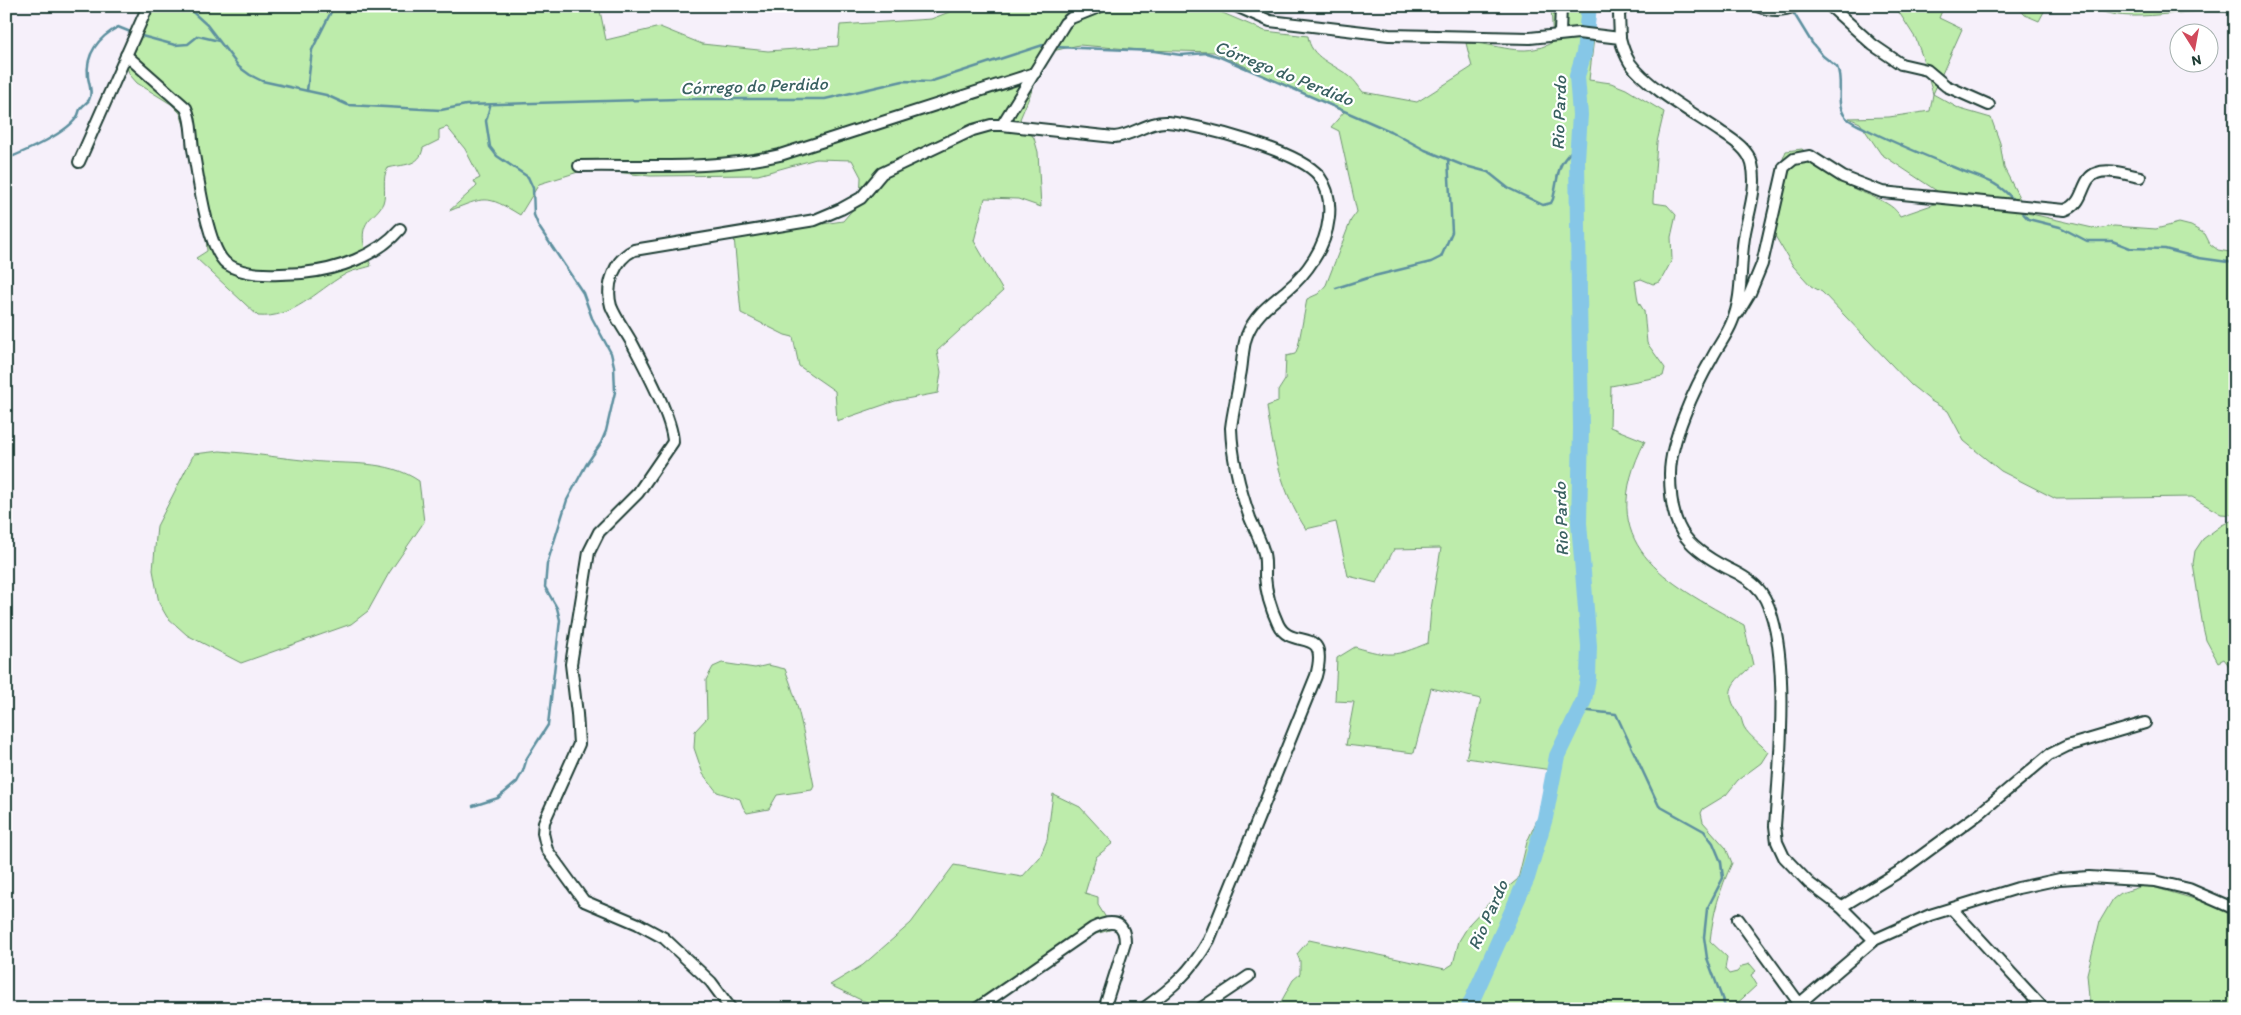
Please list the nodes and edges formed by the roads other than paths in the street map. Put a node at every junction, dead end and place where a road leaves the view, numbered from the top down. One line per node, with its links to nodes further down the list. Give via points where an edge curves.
1 (148, 6): 11 (street)
2 (1101, 6): 12 (street, via 1064,23)
3 (1236, 6): 9 (street, via 1270,21 1390,36 1520,38)
4 (1561, 6): 9 (street)
5 (1623, 6): 10 (street, via 1619,14)
6 (1756, 6): 7 (street, via 1780,11)
7 (1795, 6)
8 (1830, 6): 13 (street, via 1873,45 1901,64 1927,70 1946,86)
9 (1560, 34): 10 (street)
10 (1620, 38): 19 (street, via 1631,64 1644,78 1734,141 1750,157 1754,182)
11 (126, 55): 15 (street); 18 (street, via 186,108 214,248 226,263 235,268 272,275 331,268 371,254 389,242)
12 (1035, 73): 14 (street); 16 (street, via 755,161)
13 (1989, 105)
14 (1002, 125): 28 (street, via 973,130 882,173 861,198 815,220 634,250 619,261 612,277 611,305 669,421 673,442 638,493 599,532 589,552 570,664 579,744 544,822 544,842 584,901 664,938 710,982); 31 (street, via 1123,137 1152,123 1169,122 1221,133 1261,144 1308,166 1319,177 1329,203 1326,235 1314,258 1288,289 1257,316 1246,335 1231,428 1231,442 1245,502 1263,550 1274,616 1280,629 1312,642 1318,648 1320,662 1208,940 1188,972)
15 (79, 162)
16 (579, 166)
17 (2140, 177): 19 (street, via 2096,173 2090,177 2075,205 2065,210 1882,192 1843,177 1810,156 1802,156 1784,167 1759,272)
18 (400, 229)
19 (1732, 322): 21 (street, via 1697,386 1674,444 1670,470 1671,497 1680,530 1691,546 1760,590 1772,614 1778,638 1781,732 1774,826 1777,842 1784,857 1809,883)
20 (2145, 723): 21 (street, via 2067,746 2050,755 1980,813 1902,870)
21 (1841, 907): 25 (street)
22 (1952, 909): 23 (street, via 2018,888 2089,877 2156,880 2189,889); 25 (street); 33 (street)
23 (2235, 909)
24 (1738, 919): 27 (street)
25 (1874, 940): 27 (street)
26 (1249, 976): 32 (street)
27 (1796, 1006)
28 (731, 1009)
29 (976, 1009): 30 (street, via 1093,928 1112,922 1125,932 1125,943)
30 (1104, 1009)
31 (1143, 1009)
32 (1200, 1009)
33 (2044, 1009)

